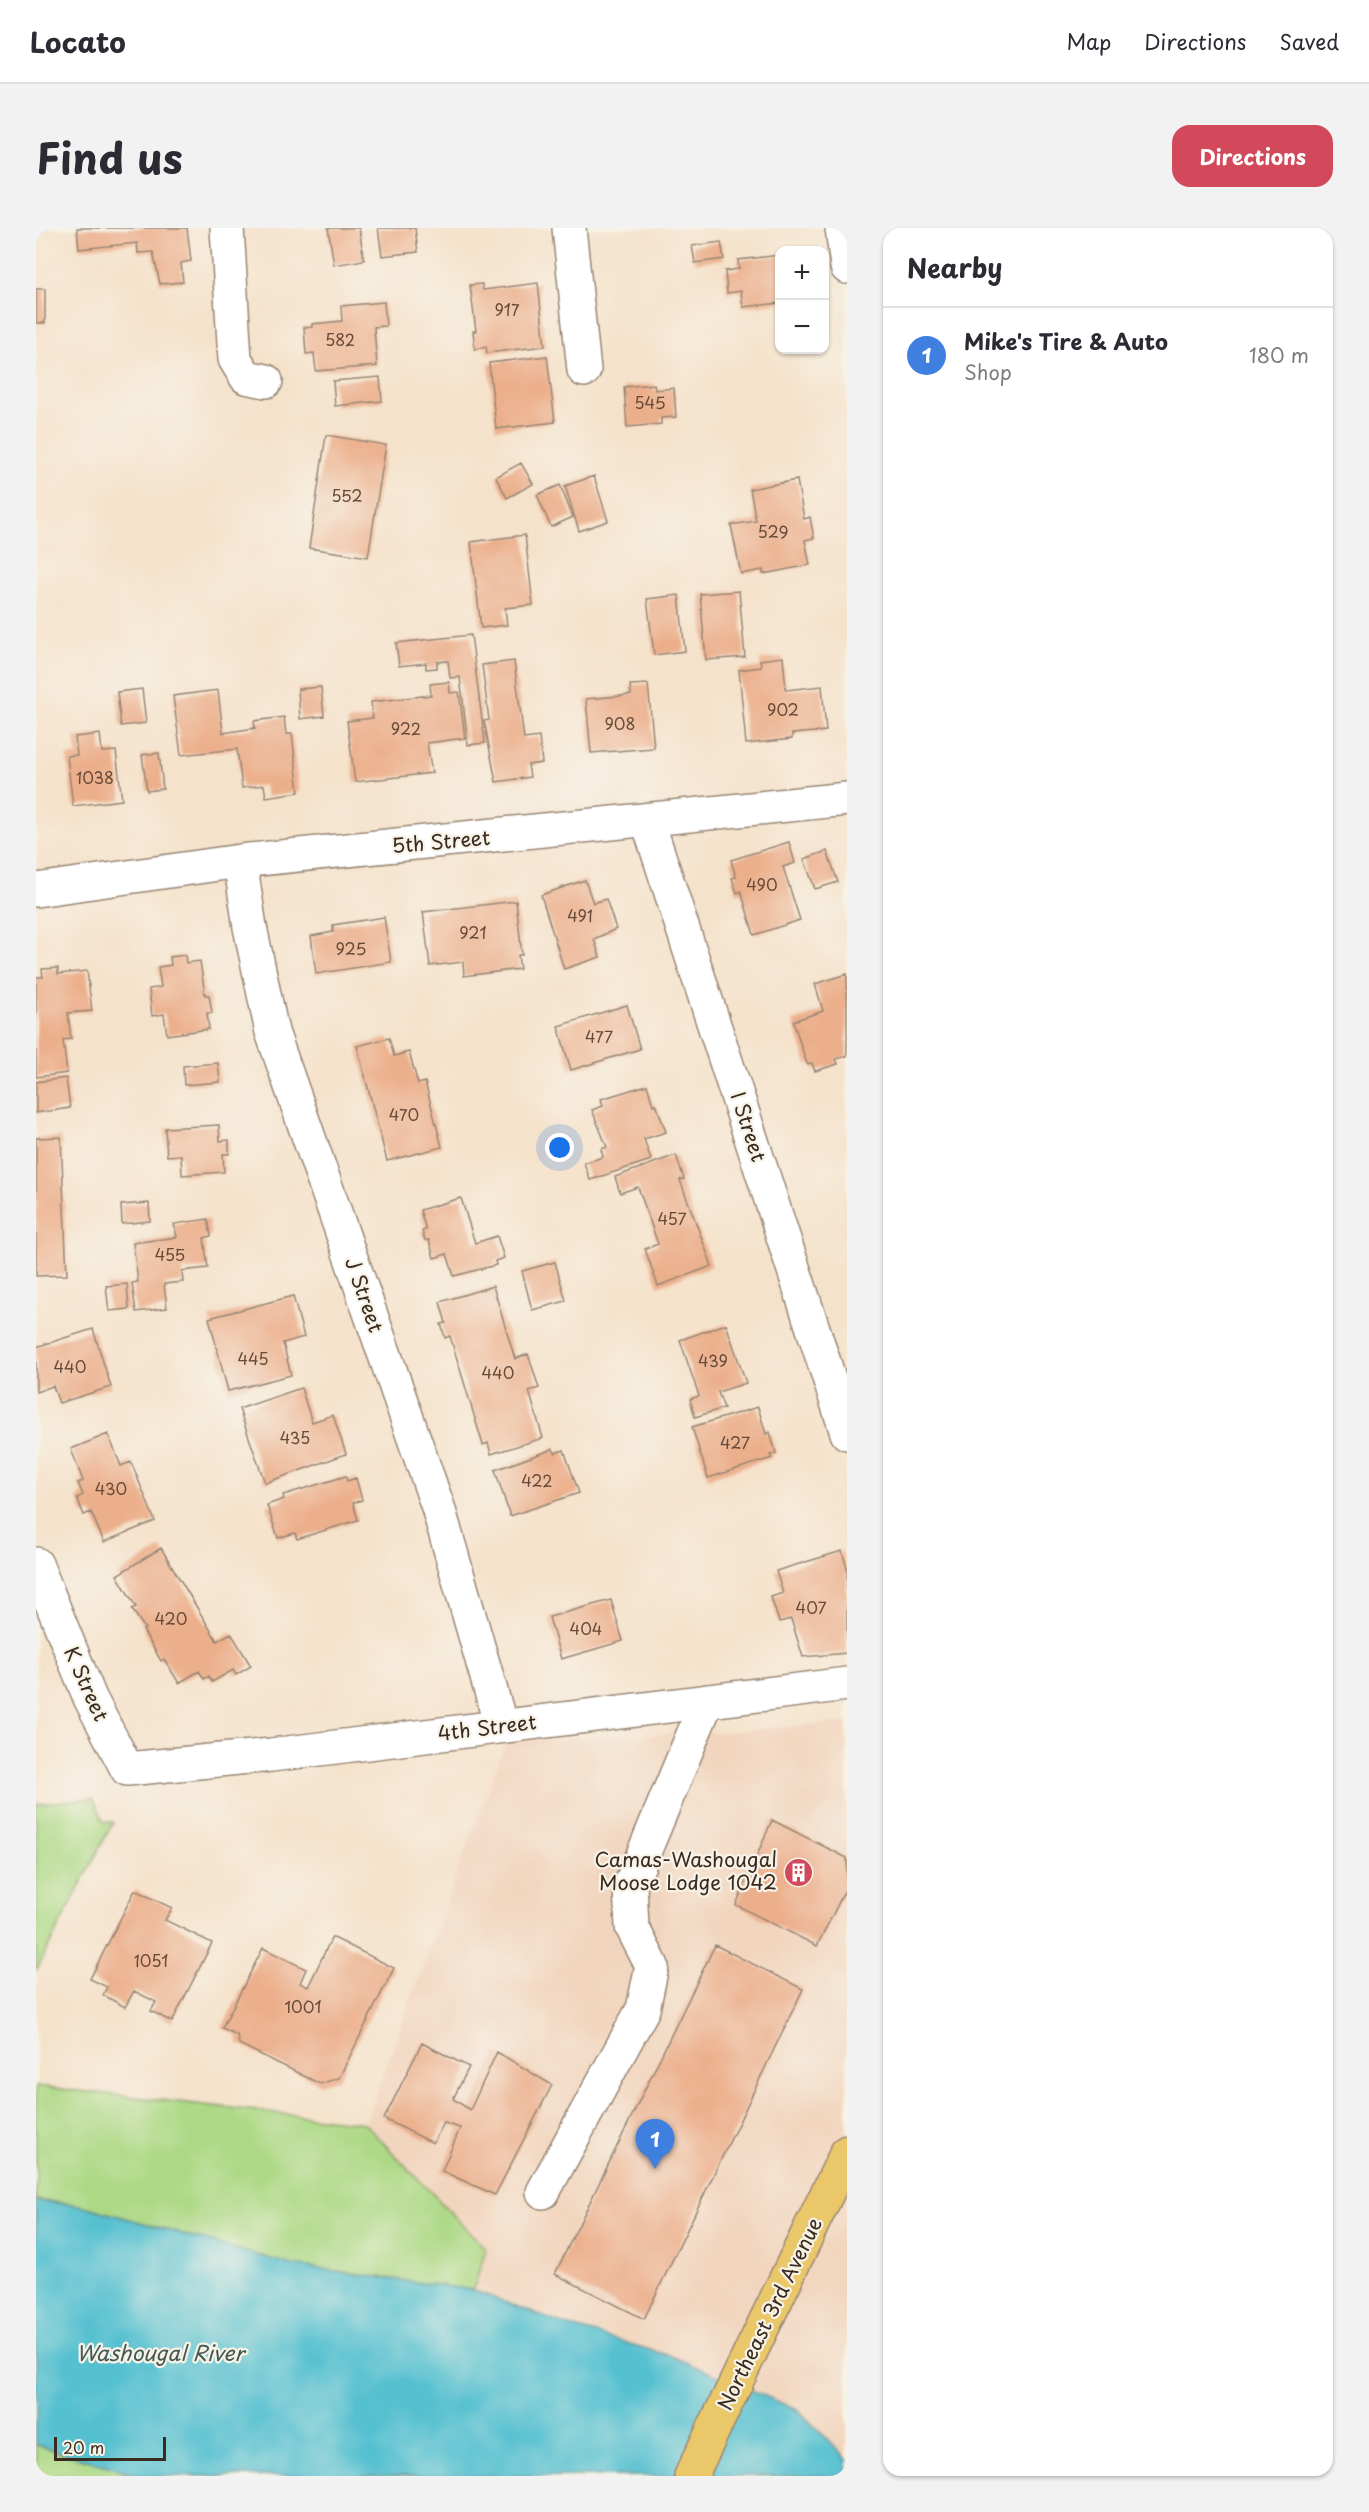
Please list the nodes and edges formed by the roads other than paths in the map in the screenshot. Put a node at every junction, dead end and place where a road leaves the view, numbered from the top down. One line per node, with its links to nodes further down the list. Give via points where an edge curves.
1 (227, 228): 6 (street, via 235,359 246,377)
2 (569, 228): 5 (street)
3 (842, 228): 4 (street)
4 (847, 267)
5 (584, 370)
6 (266, 381)
7 (847, 800): 8 (street, 5th Street)
8 (648, 822): 9 (street, 5th Street); 11 (street, I Street)
9 (240, 861): 10 (street, 5th Street); 15 (street, J Street, via 272,1032 438,1507)
10 (36, 890)
11 (847, 1432)
12 (36, 1564): 16 (street, K Street, via 90,1698)
13 (847, 1684): 14 (street, 4th Street)
14 (707, 1701): 15 (street, 4th Street); 18 (street, via 630,1886 632,1928 652,1966 643,2009)
15 (501, 1726): 16 (street, 4th Street)
16 (128, 1769)
17 (847, 2152): 19 (main road, Northeast 3rd Avenue)
18 (543, 2192)
19 (691, 2476)

